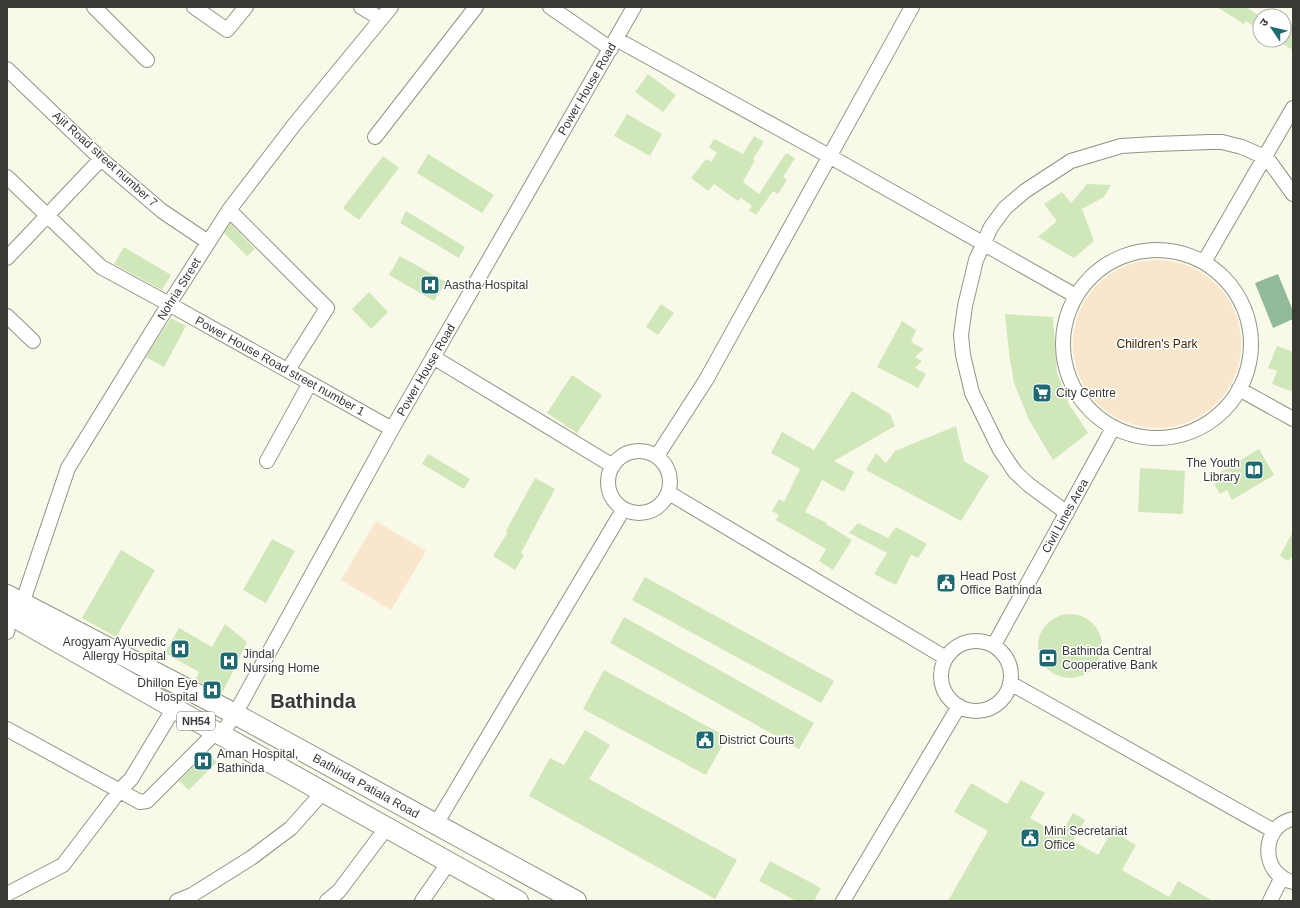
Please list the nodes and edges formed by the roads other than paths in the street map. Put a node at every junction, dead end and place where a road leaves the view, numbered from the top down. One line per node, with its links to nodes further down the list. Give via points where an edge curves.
1 (94, 7): 12 (street)
2 (194, 7): 3 (street, via 227,30)
3 (246, 7)
4 (362, 7): 10 (street)
5 (391, 7): 10 (street, Nohria Street)
6 (476, 7): 15 (street)
7 (550, 7): 11 (street)
8 (634, 7): 11 (street, Power House Road)
9 (912, 7): 16 (street)
10 (381, 19): 21 (street, Nohria Street)
11 (613, 44): 16 (street); 31 (street, Power House Road)
12 (147, 60)
13 (7, 69): 18 (street, Ajit Road street number 7)
14 (1293, 108): 17 (street)
15 (375, 137)
16 (829, 156): 24 (street); 38 (street, via 706,380)
17 (1265, 157): 20 (street); 24 (street, via 1222,142 1125,146 1085,156 1057,170 1005,208 991,227); 26 (street)
18 (101, 159): 22 (street); 23 (street, Ajit Road street number 7, via 162,211)
19 (7, 177): 22 (street, Power House Road street number 1)
20 (1293, 194)
21 (228, 210): 23 (street, Nohria Street); 32 (street, via 327,308)
22 (47, 215): 25 (street); 28 (street, Power House Road street number 1, via 101,267)
23 (208, 242): 28 (street, Nohria Street)
24 (985, 244): 27 (street); 43 (street, via 976,260 962,322 963,355 972,393 999,448 1018,475)
25 (7, 258)
26 (1204, 262): 27 (street, via 1176,252 1147,250 1119,258 1100,270); 34 (street, via 1226,280 1242,305 1250,333 1249,362)
27 (1076, 296): 36 (street, via 1064,325 1063,356 1071,385 1089,410)
28 (169, 304): 32 (street, Power House Road street number 1); 44 (street, Nohria Street, via 68,468)
29 (7, 316): 30 (street)
30 (33, 342)
31 (433, 357): 37 (street, Power House Road); 40 (street)
32 (288, 370): 33 (street, Power House Road street number 1)
33 (310, 383): 37 (street, Power House Road street number 1); 39 (street)
34 (1239, 390): 35 (street); 36 (street, via 1221,412 1209,421 1197,429 1170,438 1141,437)
35 (1293, 419)
36 (1113, 428): 43 (street, Civil Lines Area)
37 (392, 429): 50 (street, Power House Road)
38 (657, 456): 40 (street, via 643,451 626,454); 41 (street, via 668,468 671,482)
39 (267, 461)
40 (613, 466): 42 (street, via 608,481 611,496)
41 (669, 493): 42 (street, via 666,500 654,510 637,514); 46 (street)
42 (623, 510): 56 (street)
43 (1067, 513): 45 (street, Civil Lines Area)
44 (11, 612): 49 (highway, NH54); 50 (highway, Bathinda Patiala Road / NH54)
45 (994, 646): 46 (street, via 972,641 962,644); 47 (street, via 1008,661)
46 (946, 658): 48 (street, via 942,668 944,690)
47 (1010, 683): 48 (street, via 999,702 990,707 969,710); 58 (street)
48 (959, 706): 67 (street)
49 (174, 708): 52 (highway, NH54); 53 (street, via 131,779)
50 (235, 714): 52 (street, Power House Road); 56 (highway, Bathinda Patiala Road / NH54)
51 (7, 729): 53 (street, Power House Road)
52 (219, 734): 53 (street, Power House Road, via 147,801 140,802); 54 (highway, NH54)
53 (120, 790): 61 (street, via 63,865)
54 (323, 792): 57 (highway, NH54); 62 (street, via 291,828 251,858 192,895)
55 (1293, 819): 58 (street, via 1281,824)
56 (436, 824): 66 (highway, Bathinda Patiala Road / NH54)
57 (387, 828): 59 (highway, NH54); 63 (street, via 339,891)
58 (1274, 831): 60 (street, via 1267,851 1269,861 1274,870)
59 (449, 862): 64 (street); 65 (highway, NH54)
60 (1288, 879): 68 (street)
61 (7, 894)
62 (177, 901)
63 (327, 901)
64 (422, 901)
65 (518, 901)
66 (576, 901)
67 (843, 901)
68 (1270, 901)

